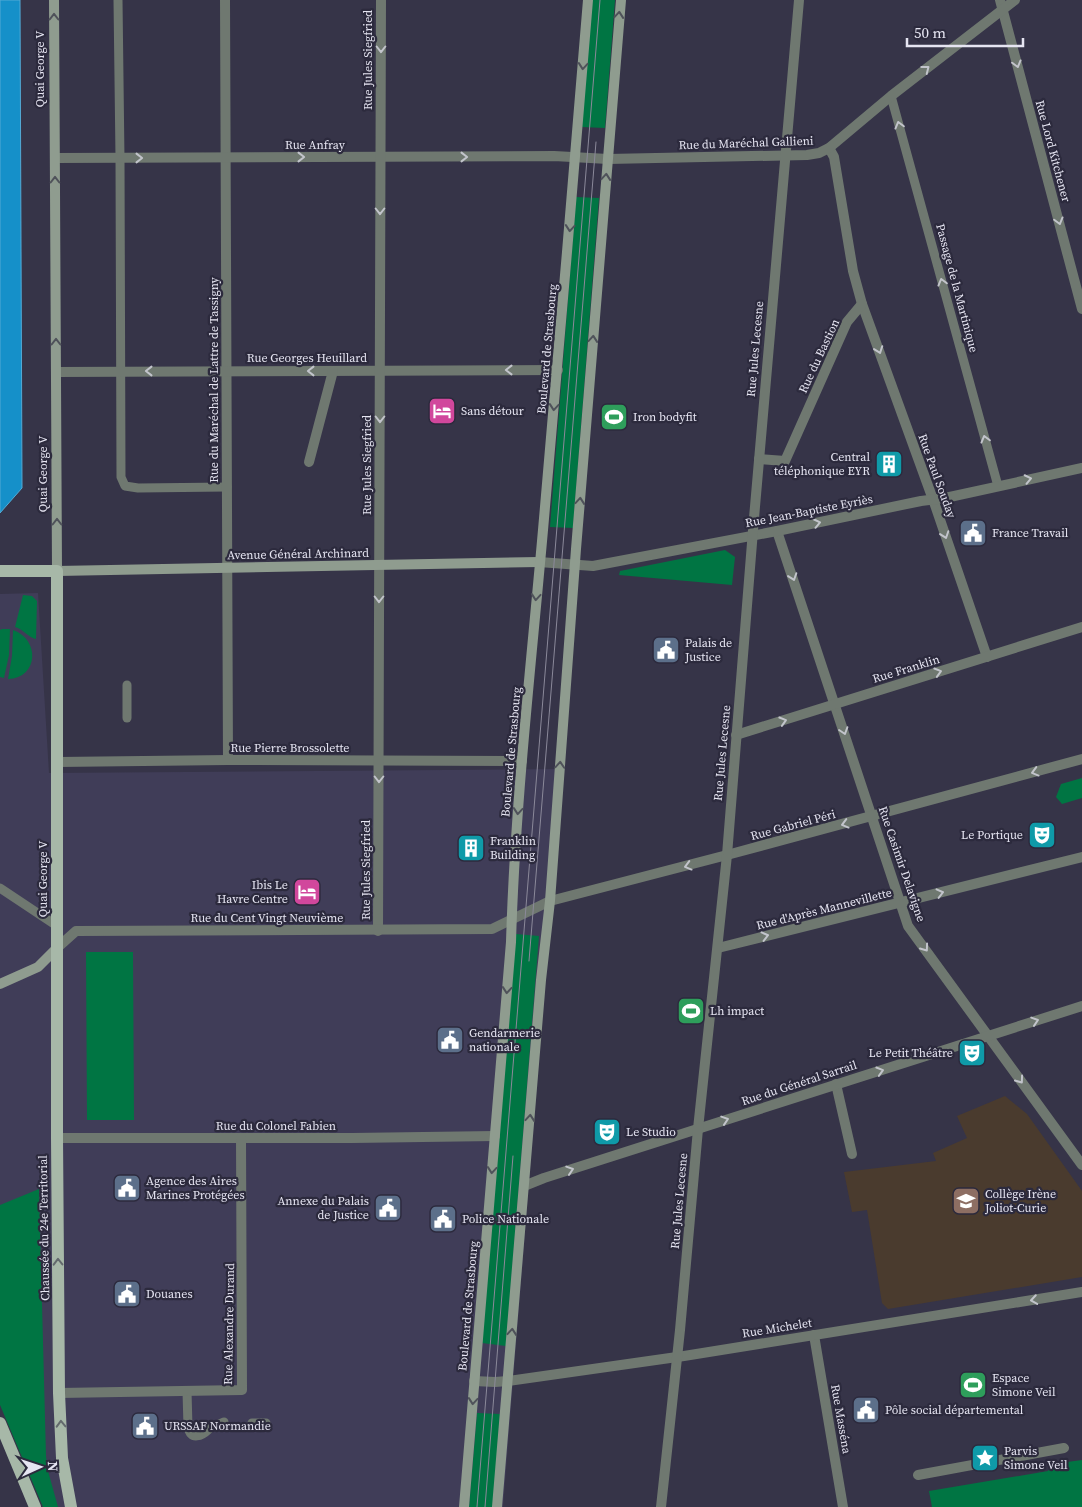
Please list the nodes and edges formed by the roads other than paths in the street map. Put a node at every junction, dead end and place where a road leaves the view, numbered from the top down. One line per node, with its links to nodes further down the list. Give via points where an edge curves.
1 (54, 0): 14 (street, Quai George V, one-way to 1)
2 (118, 0): 15 (lane)
3 (225, 0): 16 (street, Rue du Maréchal de Lattre de Tassigny)
4 (381, 0): 13 (street, Rue Jules Siegfried, one-way to 13)
5 (588, 0): 17 (street, Boulevard de Strasbourg, one-way to 17)
6 (621, 0): 18 (street, one-way to 6)
7 (799, 0): 12 (street, Rue Jules Lecesne)
8 (1015, 0): 9 (street, Rue du Maréchal Gallieni)
9 (1001, 5): 10 (street, Rue du Maréchal Gallieni, one-way to 9); 20 (street, Rue Lord Kitchener, one-way to 20)
10 (891, 96): 11 (street, Rue du Maréchal Gallieni); 30 (lane, Passage de la Martinique, one-way to 10)
11 (830, 148): 12 (street, Rue du Maréchal Gallieni, via 819,153); 19 (street, via 852,271)
12 (785, 155): 18 (street, Rue du Maréchal Gallieni); 27 (street, Rue Jules Lecesne)
13 (380, 157): 16 (street, Rue Anfray, one-way to 13); 17 (street, Rue Anfray, one-way to 17); 25 (street, Rue Jules Siegfried, one-way to 25)
14 (55, 158): 15 (street, Rue Anfray); 26 (street, Quai George V, one-way to 14)
15 (120, 158): 16 (street, Rue Anfray, one-way to 16); 22 (lane)
16 (226, 158): 23 (street, Rue du Maréchal de Lattre de Tassigny)
17 (575, 158): 18 (street, Rue du Maréchal Gallieni); 21 (street, Boulevard de Strasbourg, one-way to 21)
18 (608, 159): 37 (street, one-way to 18)
19 (862, 304): 27 (street, Rue du Bastion, via 848,322 785,461); 32 (street, Rue Paul Souday, one-way to 32)
20 (1082, 309)
21 (558, 370): 25 (street, Rue Georges Heuillard, one-way to 25); 35 (street, Boulevard de Strasbourg, one-way to 35)
22 (121, 371): 23 (street, Rue Georges Heuillard, one-way to 22); 26 (street, Rue Georges Heuillard); 31 (lane, via 121,476 125,486)
23 (226, 371): 24 (street, Rue Georges Heuillard, one-way to 23); 31 (street, Rue du Maréchal de Lattre de Tassigny)
24 (333, 371): 25 (street, Rue Georges Heuillard); 28 (street)
25 (380, 371): 36 (street, Rue Jules Siegfried, one-way to 36)
26 (56, 372): 40 (street, Quai George V, one-way to 26)
27 (758, 459): 34 (street, Rue Jules Lecesne)
28 (309, 462)
29 (1082, 468): 30 (street, Rue Jean-Baptiste Eyriès, one-way to 29)
30 (998, 486): 32 (street, Rue Jean-Baptiste Eyriès)
31 (227, 487): 38 (street, Rue du Maréchal de Lattre de Tassigny)
32 (933, 500): 33 (street, Rue Jean-Baptiste Eyriès, one-way to 32); 42 (street, Rue Paul Souday, one-way to 42)
33 (777, 531): 34 (street, Rue Jean-Baptiste Eyriès); 44 (street, Rue Casimir Delavigne, one-way to 44)
34 (752, 535): 37 (street, Rue Jean-Baptiste Eyriès, via 593,566); 46 (street, Rue Jules Lecesne)
35 (539, 562): 36 (street, Avenue Général Archinard); 37 (street, Rue Jean-Baptiste Eyriès); 50 (street, Boulevard de Strasbourg, one-way to 50)
36 (379, 565): 38 (street, Avenue Général Archinard); 49 (street, Rue Jules Siegfried, one-way to 49)
37 (575, 565): 56 (street, one-way to 37)
38 (227, 568): 40 (street, Avenue Général Archinard); 48 (street, Rue du Maréchal de Lattre de Tassigny)
39 (0, 571): 40 (main road)
40 (57, 571): 51 (main road, Quai George V)
41 (1082, 627): 42 (street, Rue Franklin)
42 (986, 657): 44 (street, Rue Franklin, one-way to 42)
43 (127, 685): 45 (lane)
44 (836, 704): 46 (street, Rue Franklin, one-way to 44); 52 (street, Rue Casimir Delavigne, one-way to 52)
45 (127, 718)
46 (736, 735): 53 (street, Rue Jules Lecesne)
47 (1082, 759): 52 (street, Rue Gabriel Péri, one-way to 52)
48 (228, 760): 49 (street, Rue Pierre Brossolette); 51 (street, Rue Pierre Brossolette)
49 (379, 760): 50 (street, Rue Pierre Brossolette); 60 (street, Rue Jules Siegfried, one-way to 60)
50 (522, 761): 58 (street, Boulevard de Strasbourg, one-way to 58)
51 (58, 762): 59 (main road, Quai George V)
52 (872, 816): 53 (street, Rue Gabriel Péri, one-way to 53); 57 (street, Rue Casimir Delavigne)
53 (727, 856): 56 (street, Rue Gabriel Péri, one-way to 56); 62 (street, Rue Jules Lecesne)
54 (1082, 857): 57 (street, Rue d'Après Mannevillette, one-way to 54)
55 (0, 888): 59 (lane)
56 (550, 901): 58 (street, Rue Gabriel Péri); 73 (street, one-way to 56)
57 (900, 903): 62 (street, Rue d'Après Mannevillette, one-way to 57); 65 (street, Rue Casimir Delavigne, one-way to 65, via 908,926)
58 (511, 919): 60 (street, Rue du Cent Vingt Neuvième, via 492,929); 68 (street, Boulevard de Strasbourg, one-way to 68)
59 (57, 926): 61 (main road, Quai George V)
60 (378, 931): 61 (street, Rue du Cent Vingt Neuvième, via 76,931)
61 (57, 948): 63 (street, via 38,967); 69 (main road, Chaussée du 24e Territorial)
62 (718, 948): 67 (street, Rue Jules Lecesne)
63 (0, 984)
64 (1082, 1006): 65 (street, Rue du Général Sarrail, one-way to 64)
65 (988, 1036): 66 (street, Rue du Général Sarrail, one-way to 65); 72 (street, Rue Casimir Delavigne, one-way to 72)
66 (836, 1084): 67 (street, Rue du Général Sarrail, one-way to 66); 71 (street)
67 (698, 1129): 73 (street, Rue du Général Sarrail, one-way to 67); 76 (street, Rue Jules Lecesne)
68 (495, 1136): 70 (street, Rue du Colonel Fabien); 77 (street, Boulevard de Strasbourg, one-way to 77)
69 (57, 1138): 70 (street, Rue du Colonel Fabien); 80 (main road, Chaussée du 24e Territorial, one-way to 69)
70 (241, 1138): 79 (street, Rue Alexandre Durand, via 242,1390)
71 (852, 1154)
72 (1082, 1165)
73 (524, 1186): 78 (street, one-way to 73)
74 (1082, 1292): 75 (street, Rue Michelet, one-way to 75)
75 (814, 1335): 76 (street, Rue Michelet); 92 (street, Rue Masséna)
76 (676, 1357): 78 (street, Rue Michelet); 91 (street, Rue Jules Lecesne)
77 (474, 1381): 78 (street, Rue Michelet); 89 (street, Boulevard de Strasbourg, one-way to 89)
78 (508, 1381): 90 (street)
79 (186, 1391): 80 (street, Rue Alexandre Durand); 81 (lane, via 188,1427 192,1435 199,1437)
80 (59, 1393): 88 (main road, Chaussée du 24e Territorial, one-way to 80, via 62,1458)
81 (224, 1422)
82 (0, 1423): 87 (main road)
83 (252, 1423): 84 (lane)
84 (266, 1423)
85 (1064, 1448): 86 (street)
86 (918, 1474)
87 (35, 1507)
88 (71, 1507)
89 (464, 1507)
90 (497, 1507)
91 (661, 1507)
92 (843, 1507)

